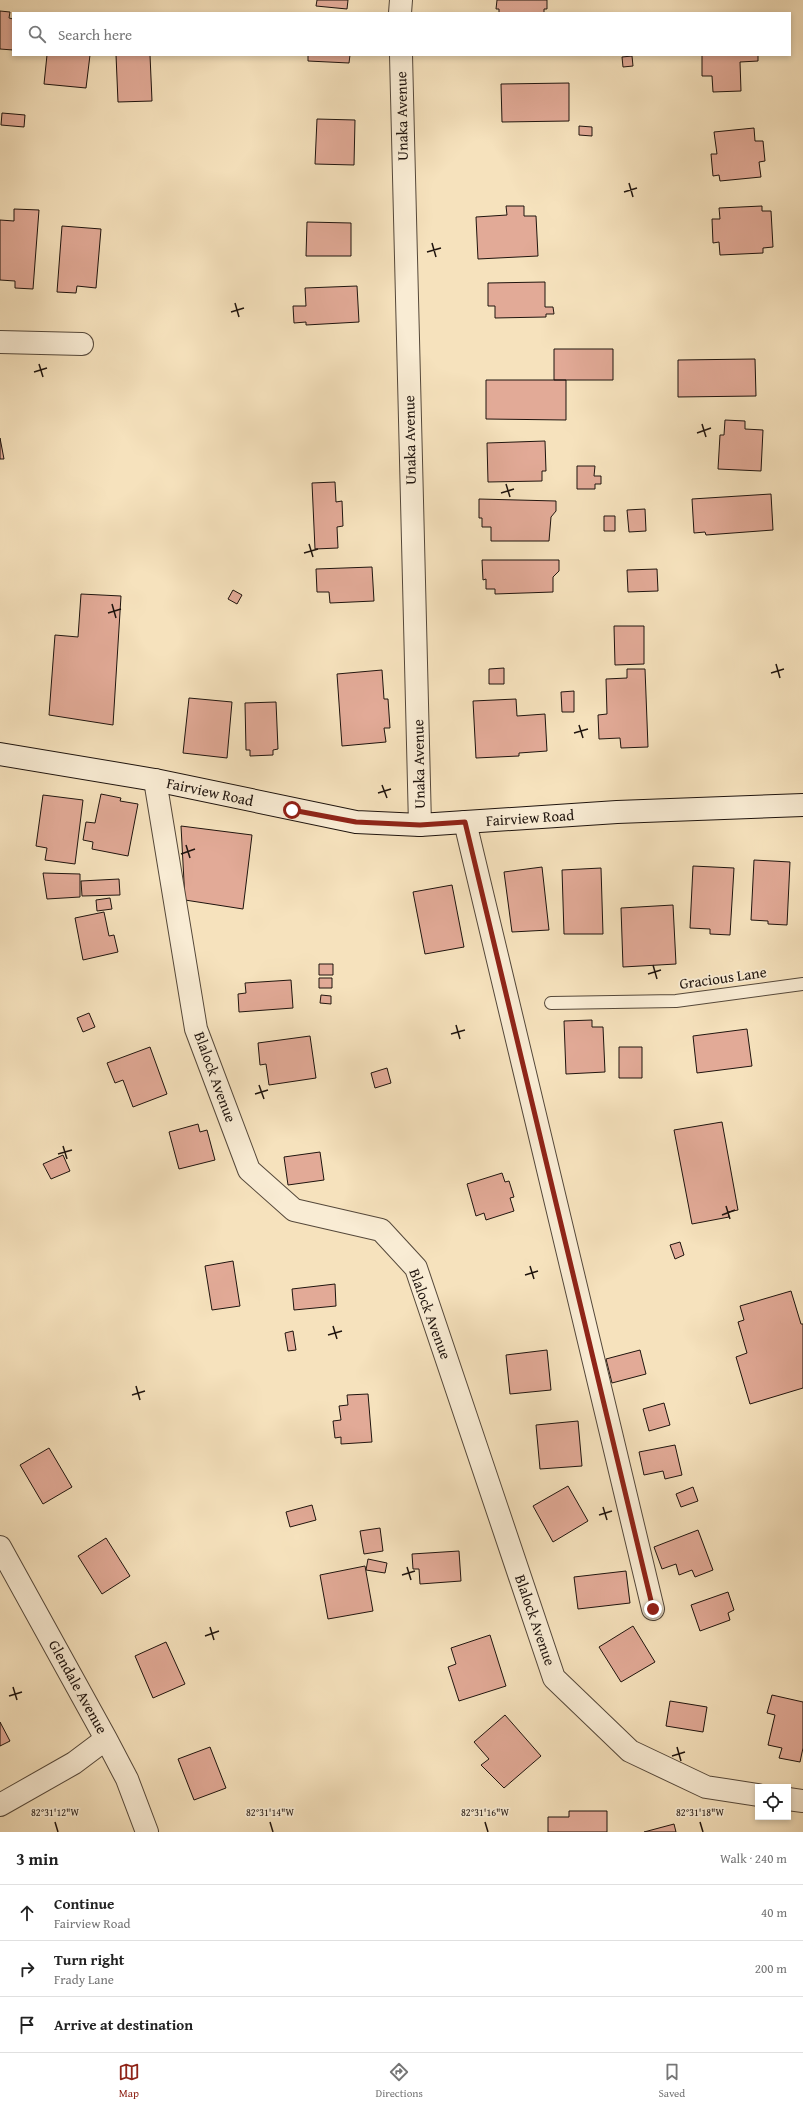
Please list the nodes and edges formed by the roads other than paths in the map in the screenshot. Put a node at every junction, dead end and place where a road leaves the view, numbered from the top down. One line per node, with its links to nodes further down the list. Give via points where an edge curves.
1 (401, 0): 2 (street)
2 (400, 12)
3 (400, 56): 10 (street, Unaka Avenue)
4 (0, 342): 5 (street)
5 (82, 344)
6 (0, 754): 7 (street, Fairview Road)
7 (155, 780): 10 (street, Fairview Road, via 356,822); 16 (street, Blalock Avenue, via 196,1029 249,1170 294,1210 381,1230 416,1268 554,1678 630,1751 706,1787)
8 (803, 805): 9 (street, Fairview Road, via 617,812)
9 (465, 822): 10 (street, Fairview Road); 14 (street)
10 (420, 825)
11 (803, 984): 12 (lane, Gracious Lane, via 676,1001)
12 (551, 1003)
13 (0, 1547): 15 (street, Glendale Avenue)
14 (653, 1609)
15 (106, 1739): 19 (street, via 74,1763); 20 (street, Glendale Avenue, via 127,1779)
16 (755, 1794)
17 (791, 1799): 18 (street)
18 (803, 1801)
19 (0, 1805)
20 (147, 1832)

